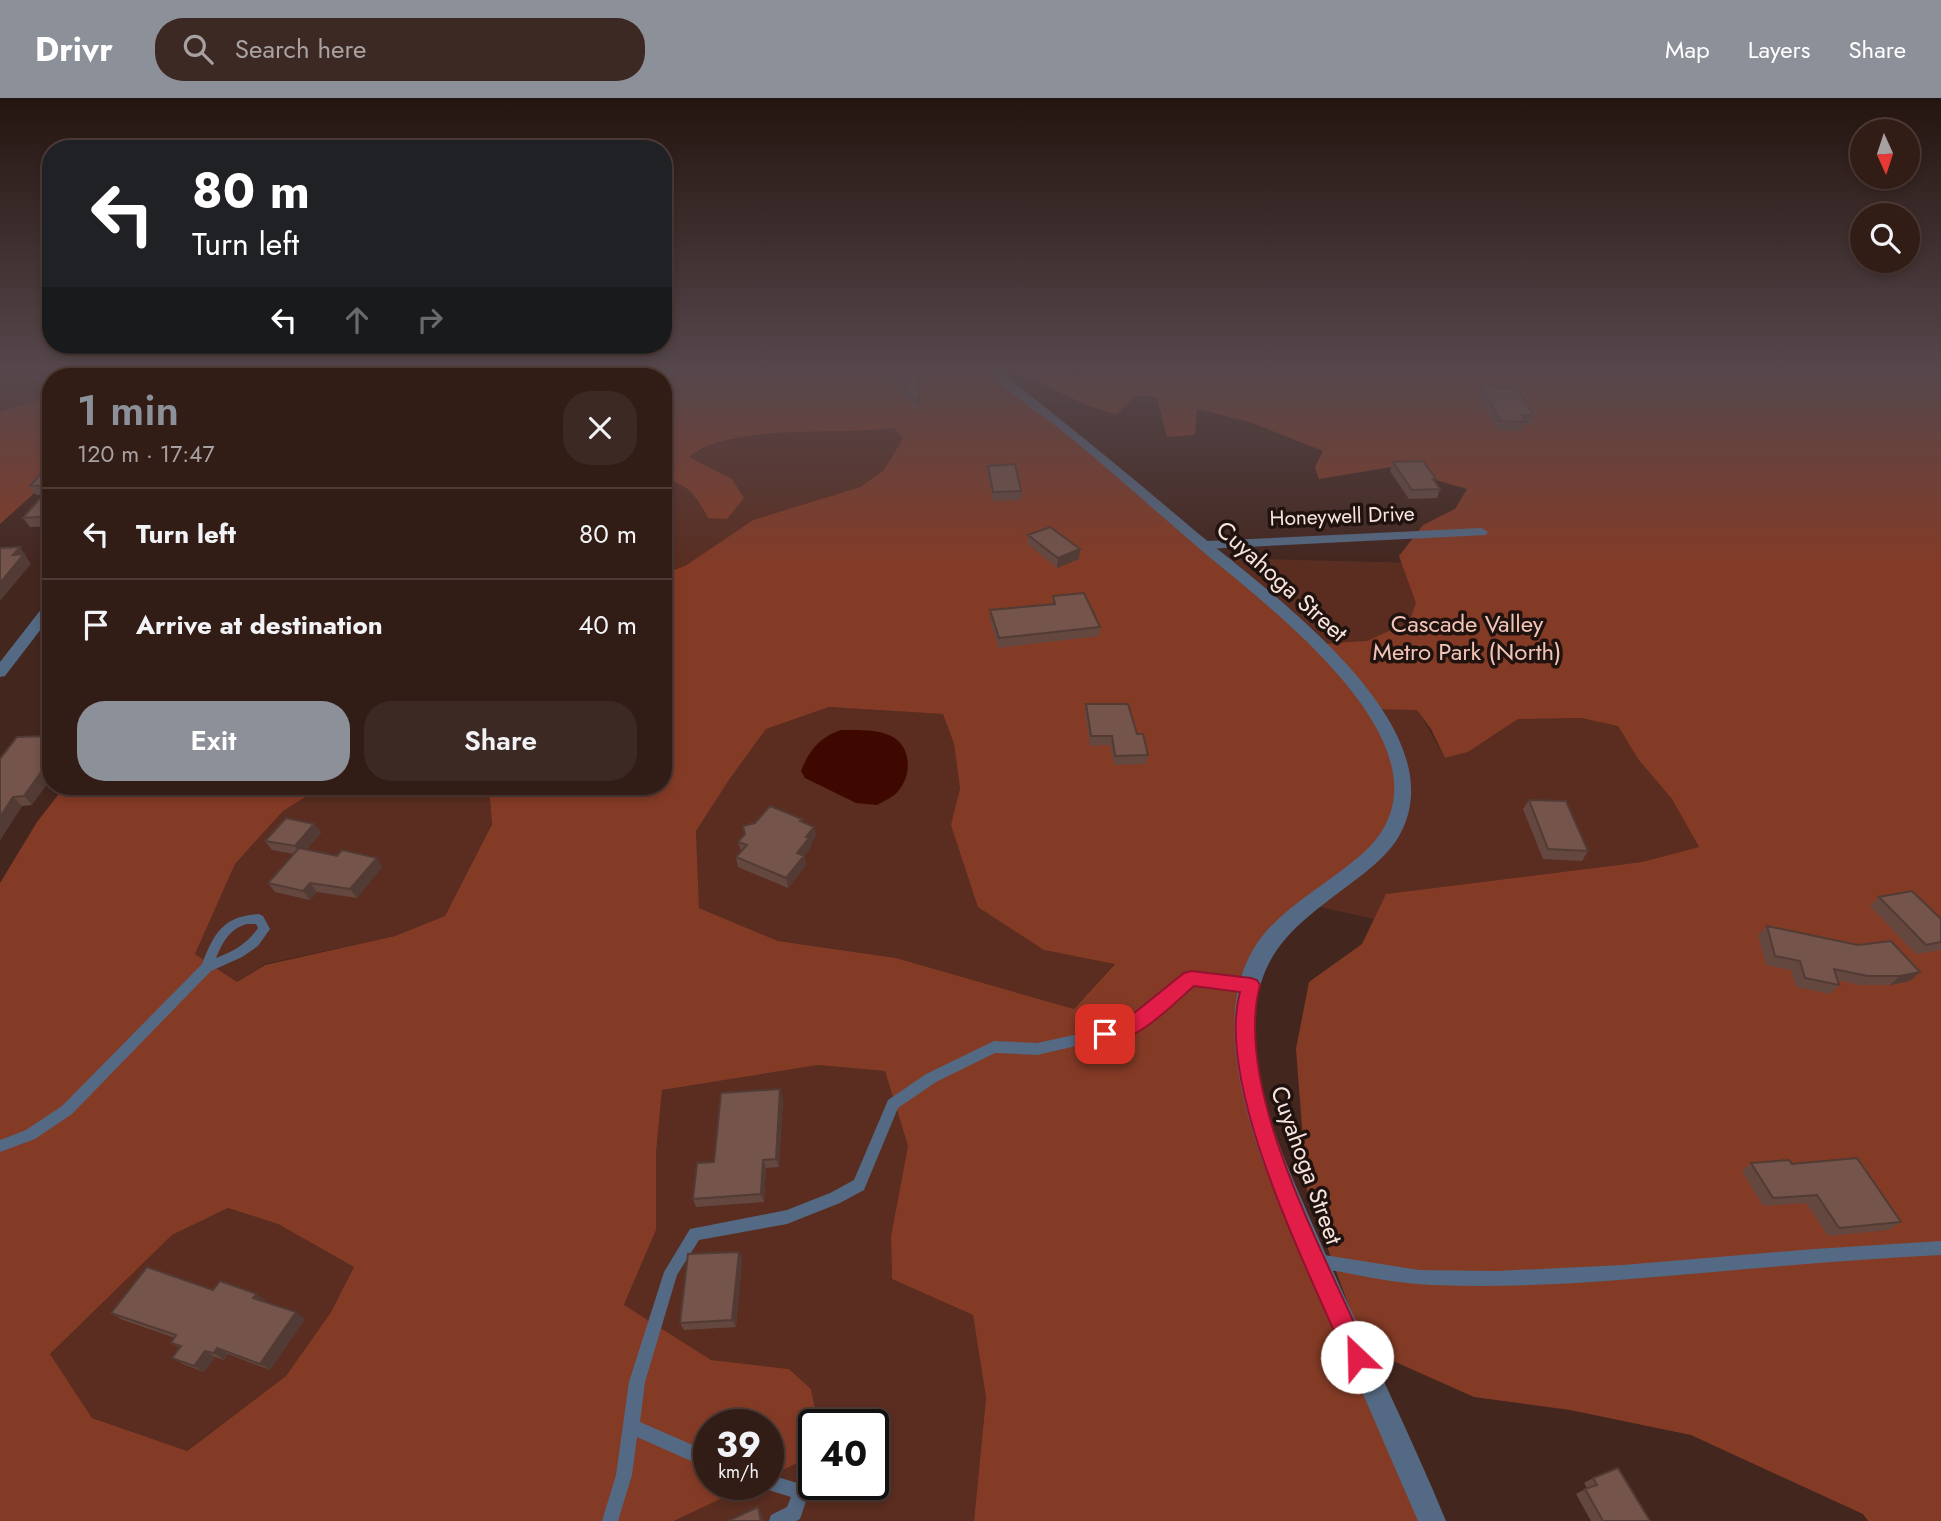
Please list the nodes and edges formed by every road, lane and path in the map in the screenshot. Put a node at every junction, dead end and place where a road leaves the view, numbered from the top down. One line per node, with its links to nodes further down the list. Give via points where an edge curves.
1 (1073, 436): 3 (street, Cuyahoga Street)
2 (1481, 532): 3 (street, Honeywell Drive)
3 (1206, 545): 7 (street, Cuyahoga Street, via 1312,637 1351,679 1387,733 1403,782 1402,804 1384,842 1283,927 1264,950)
4 (42, 618): 5 (street)
5 (0, 672)
6 (208, 967): 6 (lane, via 254,943 264,929 259,919 242,919 226,930); 8 (lane, via 67,1110 30,1135)
7 (1251, 985): 10 (street, Cuyahoga Street, via 1245,1035 1257,1113); 11 (lane, via 1191,978 1128,1029 1037,1049 994,1046 931,1078 893,1104 859,1185 787,1217 695,1234 671,1272 637,1382)
8 (0, 1146)
9 (1941, 1248): 10 (lane, via 1535,1278 1430,1278)
10 (1315, 1260): 16 (street, Cuyahoga Street)
11 (631, 1426): 12 (lane); 14 (lane, via 624,1475)
12 (693, 1454)
13 (784, 1487): 15 (lane, via 802,1492 794,1513)
14 (610, 1521)
15 (777, 1521)
16 (1432, 1521)

